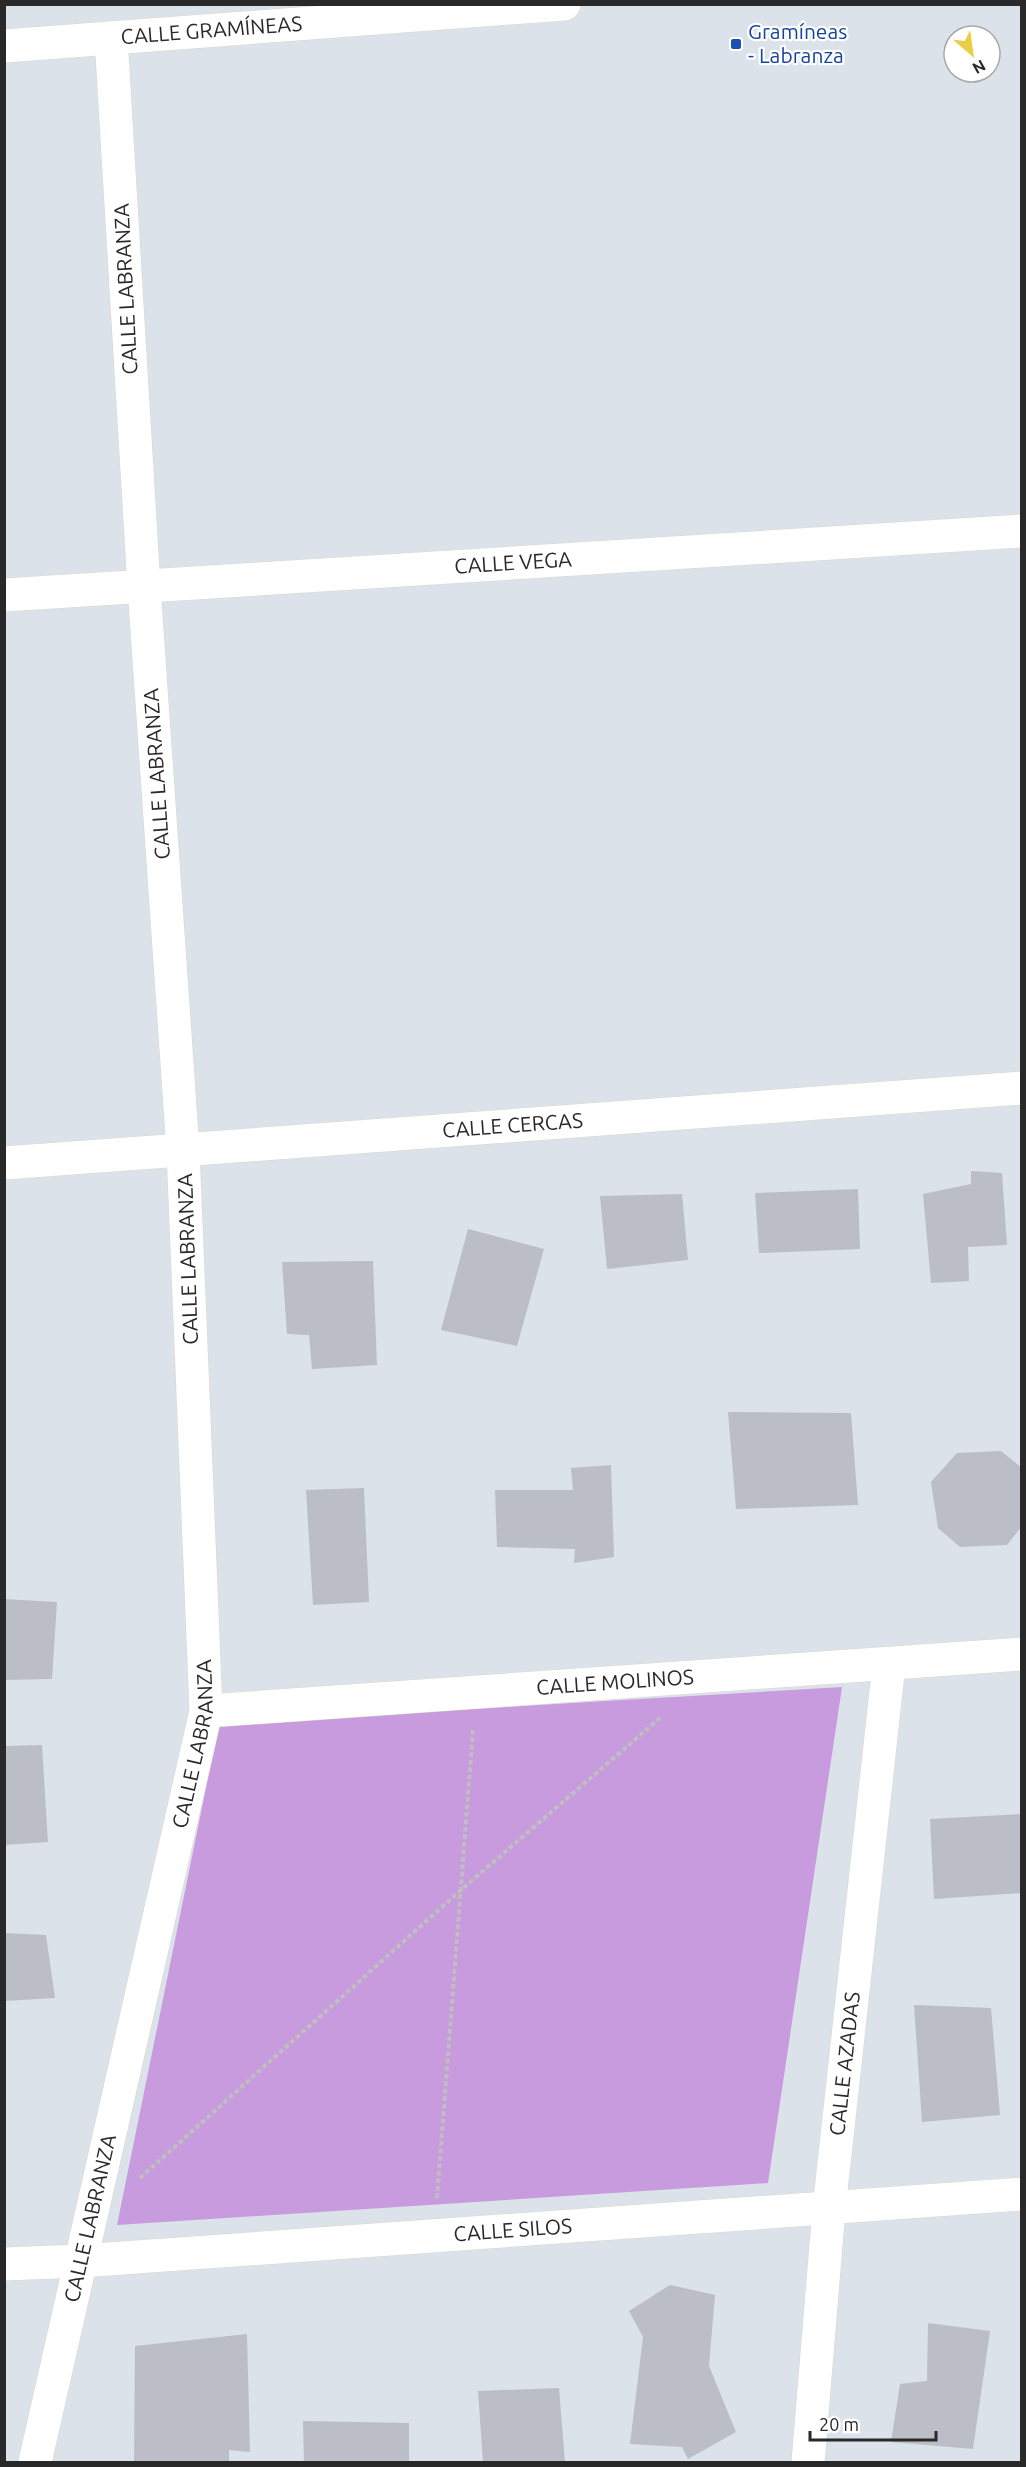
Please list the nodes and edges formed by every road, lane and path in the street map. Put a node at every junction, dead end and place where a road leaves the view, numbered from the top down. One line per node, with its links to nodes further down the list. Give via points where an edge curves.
1 (564, 4): 2 (street, CALLE GRAMÍNEAS)
2 (111, 38): 3 (street, CALLE GRAMÍNEAS); 5 (street, CALLE LABRANZA)
3 (4, 46)
4 (1022, 531): 5 (street, CALLE VEGA)
5 (144, 587): 6 (street, CALLE VEGA); 8 (street, CALLE LABRANZA)
6 (4, 596)
7 (1022, 1088): 8 (street, CALLE CERCAS)
8 (183, 1150): 9 (street, CALLE CERCAS); 12 (street, CALLE LABRANZA)
9 (4, 1163)
10 (1022, 1654): 11 (street, CALLE MOLINOS)
11 (889, 1664): 12 (street, CALLE MOLINOS); 19 (street, CALLE AZADAS)
12 (206, 1711): 20 (street, CALLE LABRANZA)
13 (668, 1712): 15 (path)
14 (474, 1720): 15 (path)
15 (461, 1890): 16 (path); 18 (path)
16 (132, 2185)
17 (1022, 2194): 19 (street, CALLE SILOS)
18 (436, 2204)
19 (829, 2209): 20 (street, CALLE SILOS); 23 (street, CALLE AZADAS)
20 (81, 2261): 21 (street, CALLE SILOS); 22 (street, CALLE LABRANZA)
21 (4, 2264)
22 (35, 2463)
23 (808, 2463)

